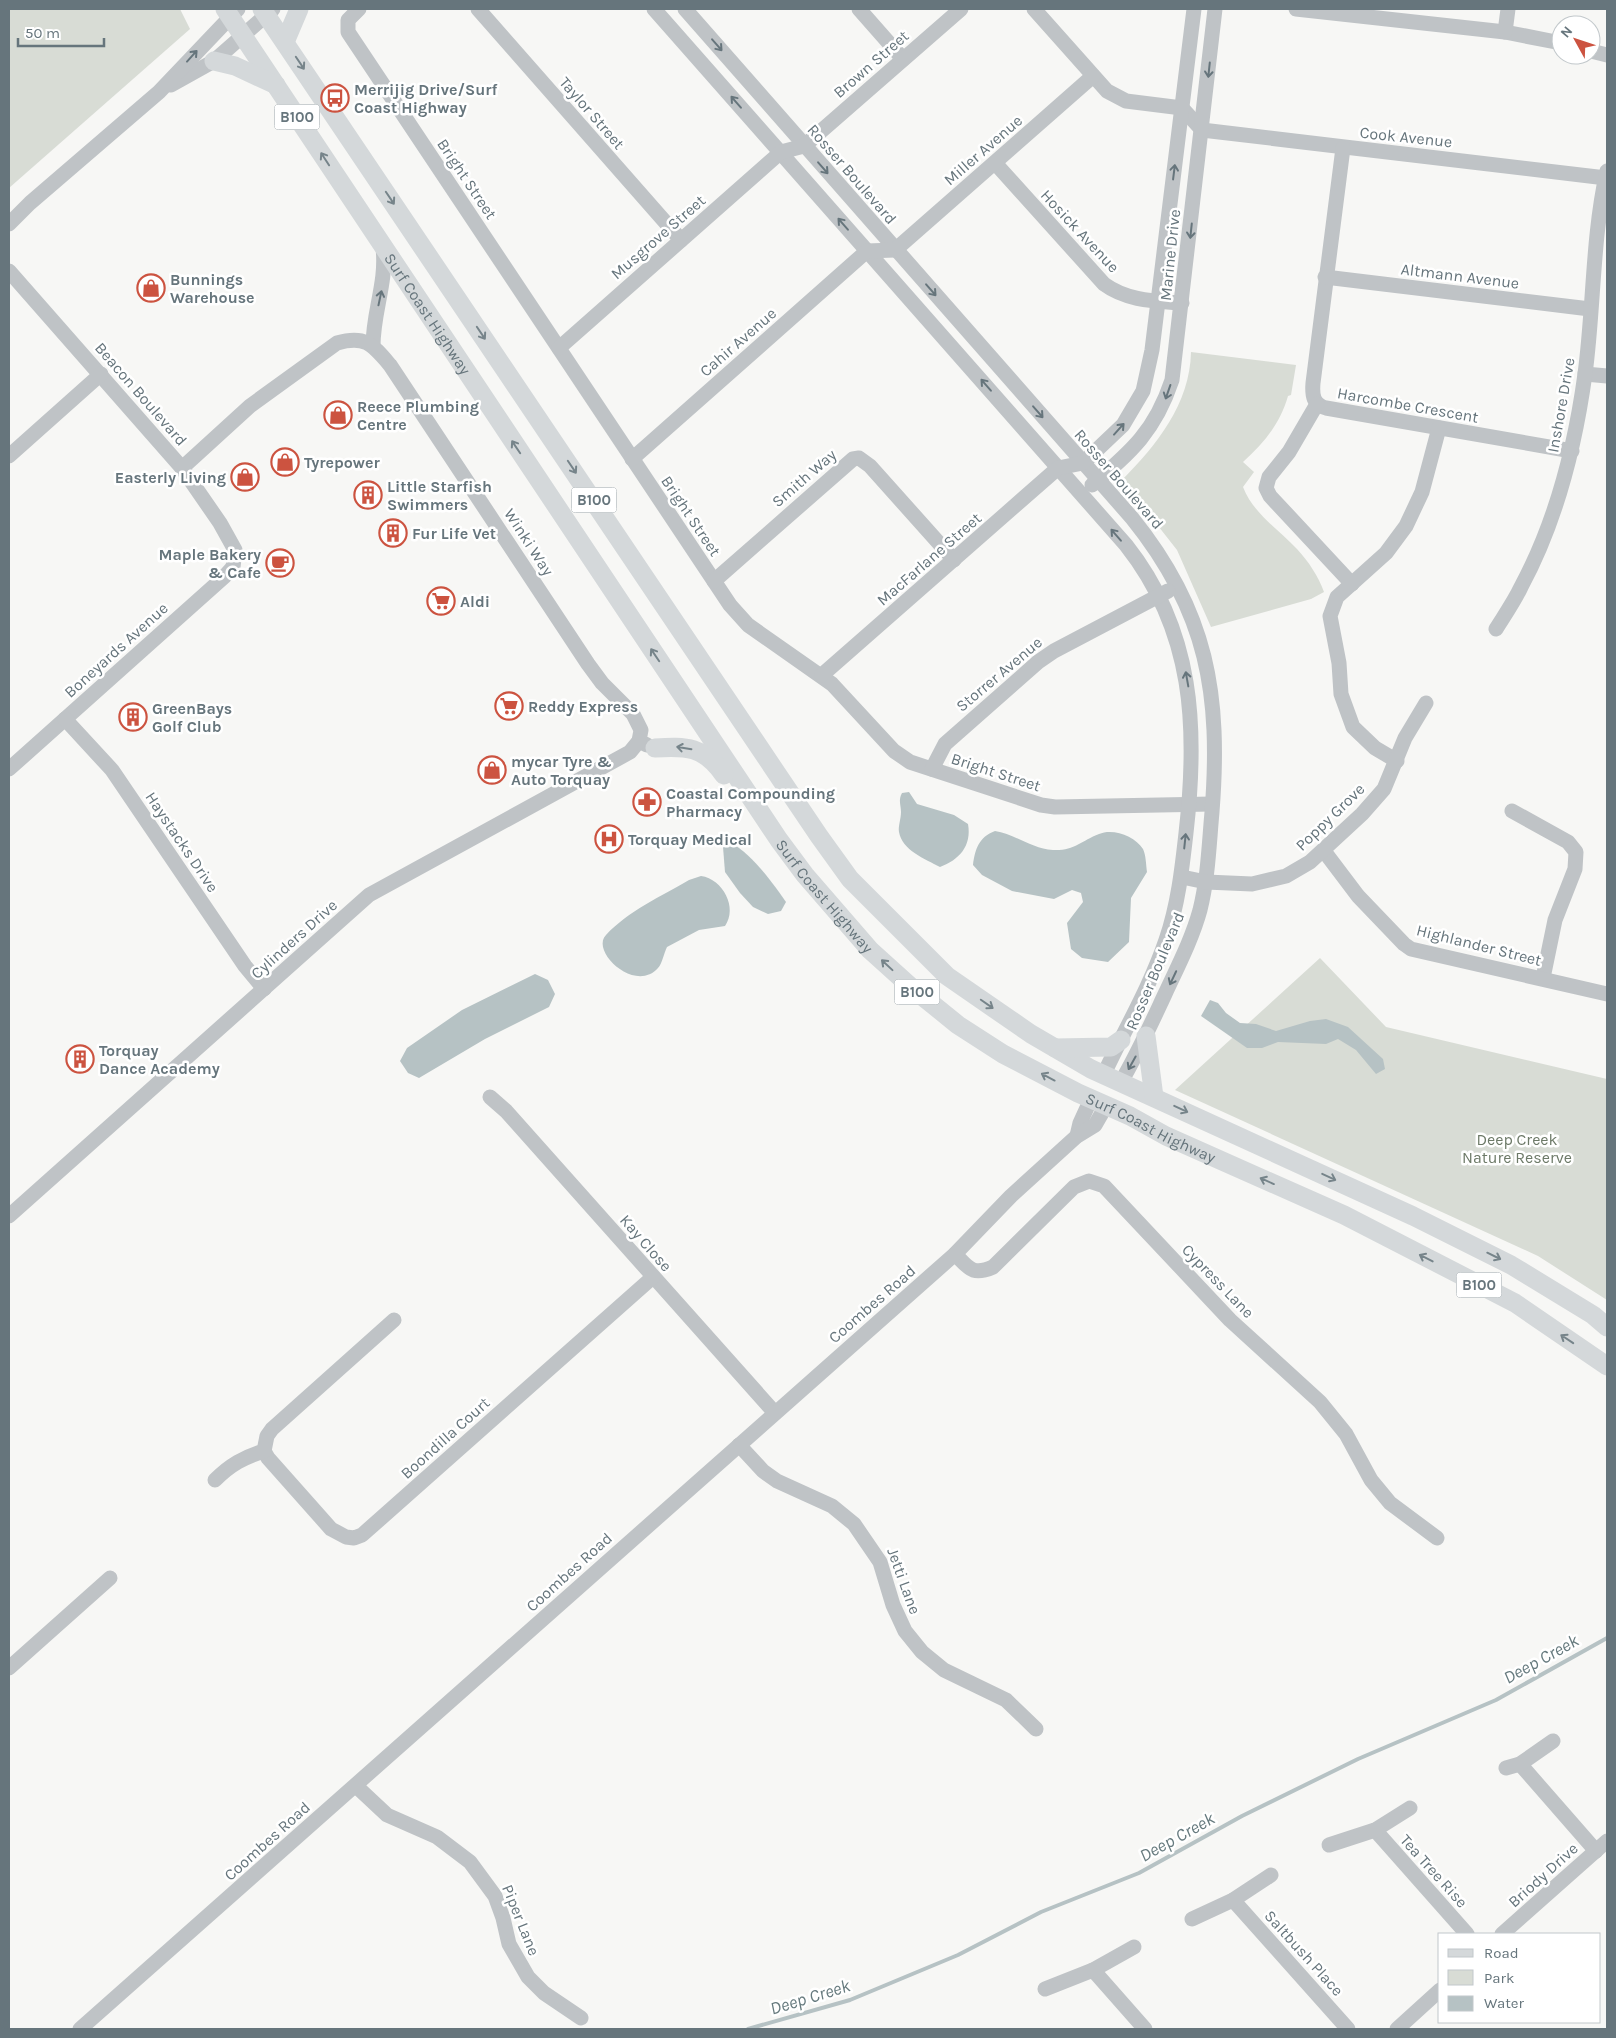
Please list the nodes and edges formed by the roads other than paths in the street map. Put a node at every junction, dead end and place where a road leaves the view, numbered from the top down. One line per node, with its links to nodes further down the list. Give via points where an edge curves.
1 (299, 9): 19 (main road)
2 (359, 9): 43 (street, Bright Street, via 348,20 348,32)
3 (478, 9): 33 (street, Taylor Street)
4 (654, 9): 29 (street, Rosser Boulevard, one-way to 4)
5 (685, 9): 27 (street, Rosser Boulevard, one-way to 27)
6 (859, 9): 20 (street)
7 (961, 9): 20 (street, Brown Street)
8 (1034, 9): 22 (street)
9 (1194, 9): 25 (street, Marine Drive)
10 (1215, 9): 26 (street, Marine Drive, one-way to 26)
11 (1296, 9): 15 (street)
12 (1508, 9): 16 (street)
13 (231, 11): 17 (main road, Surf Coast Highway / B100); 24 (street, one-way to 13)
14 (267, 11): 17 (street); 19 (main road, Surf Coast Highway / B100)
15 (1350, 12): 16 (street)
16 (1505, 32): 18 (street)
17 (243, 35): 21 (street); 23 (main road, Surf Coast Highway / B100)
18 (1551, 41)
19 (285, 42): 83 (main road, Surf Coast Highway / B100, one-way to 83, via 850,879 947,976)
20 (903, 59): 27 (street, Brown Street)
21 (214, 61): 23 (main road, via 235,66); 24 (street)
22 (1094, 76): 25 (street, via 1107,91 1126,101); 30 (street, Miller Avenue)
23 (276, 84): 34 (main road, Surf Coast Highway / B100, one-way to 23)
24 (159, 92): 32 (street)
25 (1182, 108): 26 (street); 39 (street, Marine Drive, one-way to 25)
26 (1202, 130): 28 (street, Cook Avenue); 40 (street, Marine Drive, one-way to 40)
27 (804, 146): 29 (street); 35 (street, Rosser Boulevard, one-way to 35)
28 (1343, 148): 31 (street, Cook Avenue); 38 (street, Harcombe Crescent)
29 (781, 152): 33 (street, Musgrove Street); 36 (street, Rosser Boulevard, one-way to 29)
30 (995, 163): 35 (street, Miller Avenue); 39 (street, Hosick Avenue, via 1104,284 1121,294)
31 (1606, 175): 41 (street, Inshore Drive)
32 (9, 224)
33 (681, 240): 43 (street, Musgrove Street)
34 (383, 248): 42 (street, one-way to 34, via 373,328 385,270); 74 (main road, Surf Coast Highway / B100, one-way to 34)
35 (895, 250): 36 (street); 52 (street, Rosser Boulevard, one-way to 52)
36 (867, 251): 51 (street, Cahir Avenue); 54 (street, Rosser Boulevard, one-way to 36)
37 (9, 271): 44 (street, Beacon Boulevard)
38 (1325, 277): 41 (street, Altmann Avenue); 47 (street, Harcombe Crescent, via 1312,392)
39 (1158, 301): 40 (street, Hosick Avenue); 52 (street, Marine Drive, one-way to 39, via 1123,425 1143,391)
40 (1182, 303): 55 (street, Marine Drive, one-way to 55, via 1174,371 1165,401 1144,436)
41 (1590, 309): 45 (street, Inshore Drive)
42 (373, 346): 53 (street, via 350,339 337,343 250,406); 67 (street, Winki Way, via 390,364 588,664 633,714)
43 (559, 348): 51 (street, Bright Street)
44 (101, 374): 50 (street); 53 (street, Beacon Boulevard)
45 (1585, 374): 46 (street); 49 (street, Inshore Drive)
46 (1607, 376)
47 (1317, 404): 48 (street, Harcombe Crescent); 60 (street, via 1289,452 1269,477 1266,488)
48 (1439, 428): 49 (street, Harcombe Crescent); 60 (street, via 1422,492 1406,526 1386,553)
49 (1572, 451): 63 (street, Inshore Drive, via 1522,587)
50 (9, 456)
51 (632, 459): 59 (street, Bright Street)
52 (1083, 463): 54 (street); 55 (street, Rosser Boulevard)
53 (182, 468): 57 (street, Beacon Boulevard)
54 (1058, 468): 56 (street, Rosser Boulevard); 58 (street, MacFarlane Street)
55 (1098, 480): 56 (street, Marine Drive); 61 (street, Rosser Boulevard, via 1146,536)
56 (1081, 494): 62 (street, Rosser Boulevard, one-way to 56, via 1137,560)
57 (235, 550): 66 (street, Boneyards Avenue, via 232,567 224,577)
58 (954, 560): 59 (street, Smith Way, via 870,466 859,458 846,463); 64 (street, MacFarlane Street)
59 (714, 581): 64 (street, Bright Street, via 748,625)
60 (1352, 584): 68 (street, via 1337,597 1330,616 1341,694 1353,727 1375,748)
61 (1178, 585): 62 (street, Storrer Avenue); 71 (street, Rosser Boulevard, via 1202,646 1212,693 1215,743)
62 (1159, 597): 70 (street, Storrer Avenue, via 1038,662 945,744); 72 (street, Rosser Boulevard, one-way to 62, via 1192,733 1187,678)
63 (1496, 630)
64 (822, 675): 70 (street, Bright Street, via 894,751 910,762)
65 (1426, 703): 68 (street, Poppy Grove, via 1405,738)
66 (65, 719): 69 (street, Boneyards Avenue); 79 (street, Haystacks Drive, via 112,770)
67 (646, 745): 74 (main road, one-way to 67, via 760,825 718,765 707,756 679,746); 79 (street, Cylinders Drive, via 369,895)
68 (1397, 760): 75 (street, Poppy Grove, via 1384,789)
69 (9, 769)
70 (932, 770): 72 (street, Bright Street, via 1041,805)
71 (1212, 804): 72 (street, Bright Street); 77 (street, Rosser Boulevard)
72 (1189, 805): 76 (street, Rosser Boulevard, one-way to 72)
73 (1512, 812): 78 (street, via 1568,842 1576,852 1575,868 1555,920)
74 (779, 840): 87 (main road, Surf Coast Highway / B100, one-way to 74, via 1003,1054 910,986 870,950)
75 (1324, 851): 77 (street, Poppy Grove, via 1286,876 1252,884); 78 (street, Highlander Street, via 1358,896 1411,949)
76 (1182, 877): 77 (street, Poppy Grove); 82 (street, Rosser Boulevard, via 1166,940 1141,1003)
77 (1206, 882): 81 (street, Rosser Boulevard, one-way to 81, via 1189,944)
78 (1542, 978): 80 (street, Highlander Street)
79 (264, 989): 90 (street, Cylinders Drive)
80 (1607, 994)
81 (1146, 1036): 84 (street, Rosser Boulevard, one-way to 84); 86 (main road)
82 (1121, 1040): 83 (main road, via 1111,1048); 84 (street, Rosser Boulevard)
83 (1055, 1048): 84 (main road, Surf Coast Highway / B100)
84 (1113, 1078): 86 (main road, Surf Coast Highway / B100); 87 (main road)
85 (490, 1097): 92 (street, Kay Close)
86 (1154, 1097): 88 (main road, Surf Coast Highway / B100, one-way to 88)
87 (1099, 1103): 89 (main road, Surf Coast Highway / B100, one-way to 87); 91 (street, Coombes Road, via 1080,1123 1077,1136 1011,1196)
88 (1356, 1190): 89 (main road); 94 (main road, Surf Coast Highway / B100, one-way to 94, via 1511,1265)
89 (1344, 1215): 95 (main road, Surf Coast Highway / B100, one-way to 89, via 1515,1303)
90 (9, 1216)
91 (955, 1254): 96 (street, Coombes Road); 100 (street, Cypress Lane, via 970,1270 977,1272 993,1268 1074,1187 1089,1181 1104,1186 1230,1320 1320,1402 1346,1434 1371,1480 1390,1503)
92 (653, 1276): 96 (street, Kay Close); 98 (street, Boondilla Court, via 362,1535 346,1537 331,1529)
93 (394, 1320): 98 (street, via 272,1429)
94 (1607, 1327)
95 (1607, 1366)
96 (775, 1413): 97 (street, Coombes Road)
97 (739, 1445): 103 (street, Jetti Lane, via 777,1481 832,1506 854,1524 880,1562 904,1631 922,1652 944,1670 1006,1700); 105 (street, Coombes Road)
98 (264, 1451): 99 (street, via 230,1465)
99 (215, 1480)
100 (1436, 1538)
101 (110, 1578): 102 (street)
102 (9, 1668)
103 (1036, 1729)
104 (1553, 1741): 109 (street, via 1513,1766)
105 (356, 1786): 119 (street, Piper Lane, via 387,1815 437,1837 470,1862 495,1896 509,1944 528,1977 544,1993); 120 (street, Coombes Road)
106 (1410, 1808): 107 (street, Tea Tree Rise)
107 (1375, 1830): 108 (street, Tea Tree Rise); 113 (street, Tea Tree Rise)
108 (1329, 1845)
109 (1602, 1846): 114 (street, Briody Drive)
110 (1271, 1875): 111 (street)
111 (1233, 1900): 112 (street); 122 (street, Saltbush Place)
112 (1192, 1919)
113 (1466, 1933)
114 (1503, 1933)
115 (1134, 1947): 116 (street)
116 (1093, 1970): 117 (street); 121 (street)
117 (1046, 1989)
118 (1438, 1992): 123 (street)
119 (581, 2018)
120 (80, 2029)
121 (1146, 2029)
122 (1348, 2029)
123 (1397, 2029)

